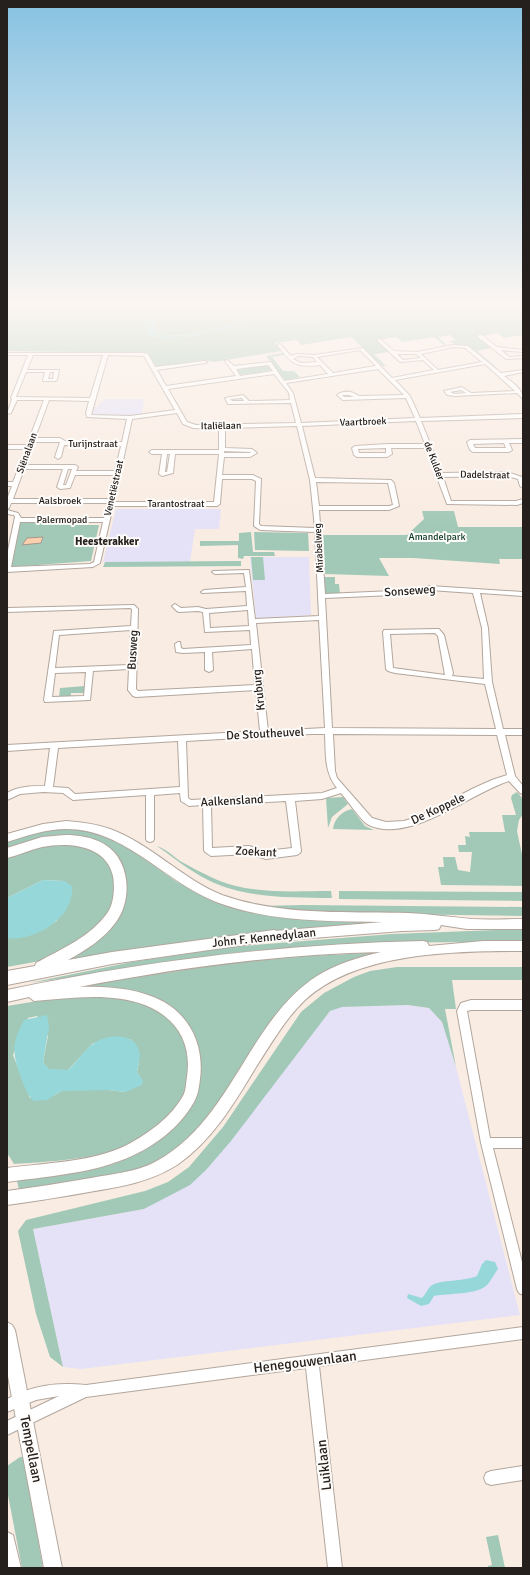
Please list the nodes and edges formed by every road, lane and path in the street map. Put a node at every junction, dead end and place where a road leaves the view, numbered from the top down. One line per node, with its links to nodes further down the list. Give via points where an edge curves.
1 (20, 378): 17 (street, via 12,396)
2 (99, 378): 19 (street)
3 (158, 378): 11 (street, Italiëlaan)
4 (236, 378): 11 (street)
5 (280, 378): 10 (street, Mirabelweg)
6 (311, 378): 10 (street)
7 (402, 378): 9 (street)
8 (502, 378): 12 (street)
9 (392, 379): 14 (street, de Kulder)
10 (284, 382): 20 (street, Mirabelweg)
11 (165, 388): 22 (street, Italiëlaan)
12 (518, 392): 13 (street); 16 (street)
13 (470, 394)
14 (408, 396): 15 (street); 26 (street, de Kulder)
15 (358, 398)
16 (523, 398)
17 (15, 399): 18 (street); 23 (street)
18 (47, 399): 19 (street); 29 (street, Siënalaan)
19 (92, 400): 25 (street, via 88,413 90,416)
20 (293, 401): 21 (street); 27 (street, Mirabelweg)
21 (247, 402)
22 (178, 411): 25 (street); 28 (street, Italiëlaan, via 188,425)
23 (9, 413)
24 (523, 416): 26 (street, Vaartbroek)
25 (130, 418): 33 (street, Venetiëstraat)
26 (419, 420): 27 (street, Vaartbroek); 35 (street, de Kulder)
27 (299, 424): 28 (street, Italiëlaan); 49 (street, Mirabelweg)
28 (222, 427): 41 (street, Tarantostraat)
29 (32, 440): 32 (street, Turijnstraat, via 60,440); 37 (street, Siënalaan)
30 (523, 441): 31 (street)
31 (506, 442): 31 (street, via 509,450 473,450 470,442)
32 (62, 444): 33 (street, Turijnstraat); 42 (street, Turijnstraat)
33 (124, 444): 46 (street, Venetiëstraat)
34 (388, 446): 34 (street, via 389,454 356,454 355,448); 35 (street)
35 (428, 446): 47 (street, de Kulder)
36 (7, 447): 37 (street)
37 (29, 447): 43 (street, Siënalaan)
38 (152, 452): 39 (street)
39 (165, 452): 40 (street); 40 (street, via 162,474 170,473)
40 (173, 452): 41 (street)
41 (222, 452): 48 (street, Tarantostraat)
42 (58, 457)
43 (22, 467): 44 (street); 51 (street, Siënalaan)
44 (66, 467): 45 (street, via 75,467); 45 (street, via 60,487 68,487)
45 (73, 473): 46 (street)
46 (117, 473): 54 (street, Venetiëstraat)
47 (440, 475): 52 (street, Dadelstraat, via 506,474 520,478); 53 (street, de Kulder, via 449,503)
48 (220, 477): 54 (street, Tarantostraat, via 218,503 215,504); 60 (street, via 252,477 259,480 256,525 260,528)
49 (313, 480): 56 (street, Mirabelweg); 56 (street, via 389,481 396,506)
50 (7, 484): 51 (street)
51 (16, 484): 55 (street, Siënalaan)
52 (523, 486)
53 (523, 501)
54 (111, 502): 55 (street, Aalsbroek); 59 (street, Venetiëstraat)
55 (8, 504)
56 (317, 508): 60 (street, Mirabelweg)
57 (7, 512): 58 (street, via 18,515)
58 (17, 520): 59 (street, Palermopad); 61 (street)
59 (107, 520): 61 (street, Venetiëstraat, via 95,565)
60 (318, 530): 67 (street, Mirabelweg)
61 (7, 570)
62 (215, 572): 63 (street, Kruburg, via 247,570)
63 (249, 589): 64 (street); 69 (street, Kruburg)
64 (204, 592)
65 (476, 592): 66 (street, Sonseweg); 67 (street, Sonseweg, via 430,588 393,593); 83 (street, via 485,628)
66 (523, 594)
67 (322, 596): 72 (street, Mirabelweg)
68 (175, 606): 71 (street, via 179,610)
69 (251, 608): 71 (street); 73 (street, Kruburg)
70 (7, 610): 74 (street, Busweg, via 130,605 135,609)
71 (206, 611): 73 (street, via 207,630)
72 (322, 618): 73 (street); 85 (street, Mirabelweg)
73 (252, 625): 76 (street, Kruburg)
74 (134, 628): 78 (street, Busweg); 81 (street, via 56,633)
75 (178, 644): 77 (street, via 178,650 183,651)
76 (254, 647): 77 (street); 84 (street, Kruburg)
77 (208, 649): 80 (street)
78 (131, 667): 79 (street); 84 (street, Busweg, via 132,690 138,694)
79 (90, 669): 81 (street); 81 (street, via 87,698 48,700)
80 (209, 670)
81 (51, 671)
82 (448, 678): 82 (street, via 441,634 433,631 386,632 390,669); 83 (street)
83 (488, 682): 86 (street)
84 (259, 687): 88 (street, Kruburg)
85 (329, 732): 86 (street, De Stoutheuvel); 88 (street, De Stoutheuvel); 95 (street, De Koppele, via 332,775)
86 (500, 732): 87 (street, De Stoutheuvel); 92 (street)
87 (523, 732)
88 (264, 734): 89 (street, De Stoutheuvel)
89 (182, 738): 90 (street, De Stoutheuvel); 94 (street, Aalkensland)
90 (54, 745): 91 (street, De Stoutheuvel); 93 (street)
91 (7, 748)
92 (511, 776): 95 (street, De Koppele, via 424,818 403,824 375,824 369,821); 96 (street)
93 (49, 790): 97 (street, via 65,790 73,797); 98 (street, via 17,792)
94 (183, 790): 97 (street); 100 (street, Aalkensland, via 186,802)
95 (342, 790): 99 (street, Aalkensland, via 328,795)
96 (523, 790)
97 (150, 792): 102 (street)
98 (7, 797)
99 (290, 797): 100 (street, Aalkensland); 100 (street, Zoekant, via 296,851 266,855 249,850 208,850)
100 (207, 802)
101 (7, 838): 104 (main road, via 52,826 98,828 122,839 180,879 221,899 260,909 327,916 442,919)
102 (150, 839)
103 (7, 853): 109 (highway, via 47,841 82,840 106,852 117,867 120,877 119,900 113,916 106,924 84,943)
104 (472, 924): 105 (main road, John F. Kennedylaan); 106 (main road, John F. Kennedylaan, via 402,926)
105 (523, 924)
106 (274, 936): 109 (highway, John F. Kennedylaan, via 189,946)
107 (489, 946): 108 (main road, John F. Kennedylaan); 111 (main road, John F. Kennedylaan, via 399,946 250,956 116,974); 116 (main road, via 387,957 366,961 330,976 301,996 273,1032 215,1119 181,1153 160,1167 127,1179)
108 (523, 946)
109 (35, 972): 110 (highway, John F. Kennedylaan)
110 (7, 978)
111 (7, 996): 115 (main road, via 78,993 134,996 162,1007 174,1015 188,1033 195,1059 190,1096 180,1112 168,1125 140,1145 105,1160)
112 (523, 1005): 113 (street, via 472,1005 464,1006 462,1011)
113 (486, 1143): 114 (street); 117 (street)
114 (523, 1143)
115 (7, 1175)
116 (7, 1198)
117 (520, 1264): 118 (street)
118 (523, 1289)
119 (7, 1330): 123 (main road, Tempellaan)
120 (523, 1333): 121 (street, Henegouwenlaan)
121 (312, 1362): 122 (street, Henegouwenlaan); 132 (street, Luiklaan)
122 (86, 1391): 123 (street, Henegouwenlaan, via 59,1389); 125 (street, Henegouwenlaan)
123 (21, 1399): 124 (street, Henegouwenlaan); 125 (main road, Tempellaan)
124 (7, 1406)
125 (25, 1420): 126 (street, Henegouwenlaan); 131 (main road, Tempellaan)
126 (7, 1428)
127 (523, 1473): 128 (street)
128 (491, 1478)
129 (7, 1541): 130 (main road)
130 (12, 1568)
131 (53, 1568)
132 (335, 1568)

